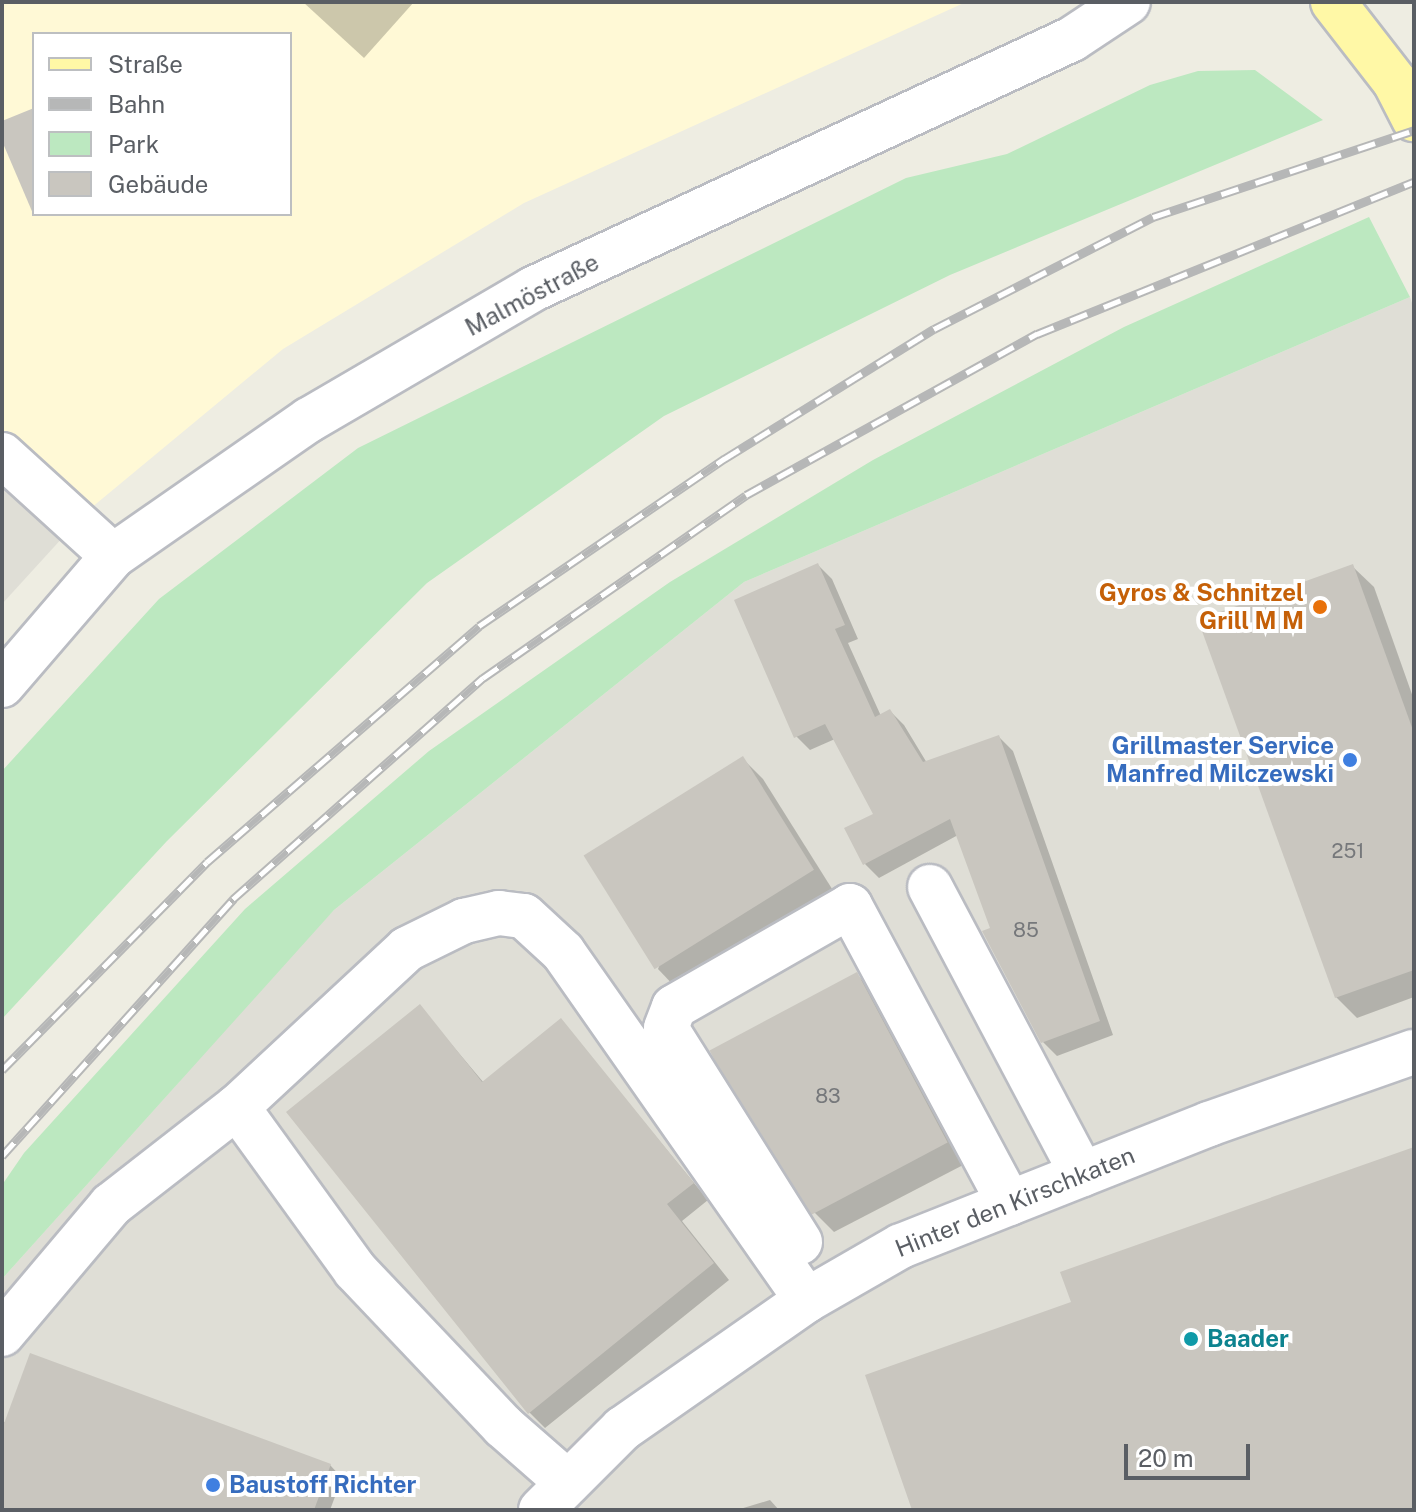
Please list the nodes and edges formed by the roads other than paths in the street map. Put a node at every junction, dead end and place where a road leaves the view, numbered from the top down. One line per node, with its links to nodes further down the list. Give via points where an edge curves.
1 (1128, 2): 5 (street, Malmöstraße, via 1072,39 533,289 309,420)
2 (1333, 2): 3 (main road)
3 (1404, 100)
4 (2, 455): 5 (street)
5 (113, 556): 6 (street, Malmöstraße)
6 (2, 685)
7 (930, 887): 10 (street)
8 (1414, 1052): 10 (street, Hinter den Kirschkaten)
9 (237, 1107): 12 (street, via 407,949 464,921 499,913 524,916 563,952); 13 (street, via 111,1205); 14 (street, via 355,1270 503,1426)
10 (1082, 1174): 11 (street, Hinter den Kirschkaten)
11 (1009, 1203): 12 (street, Hinter den Kirschkaten, via 901,1246); 12 (street, via 850,906 674,1007 666,1028)
12 (818, 1294): 14 (street, Hinter den Kirschkaten, via 622,1429)
13 (2, 1334)
14 (555, 1496)

